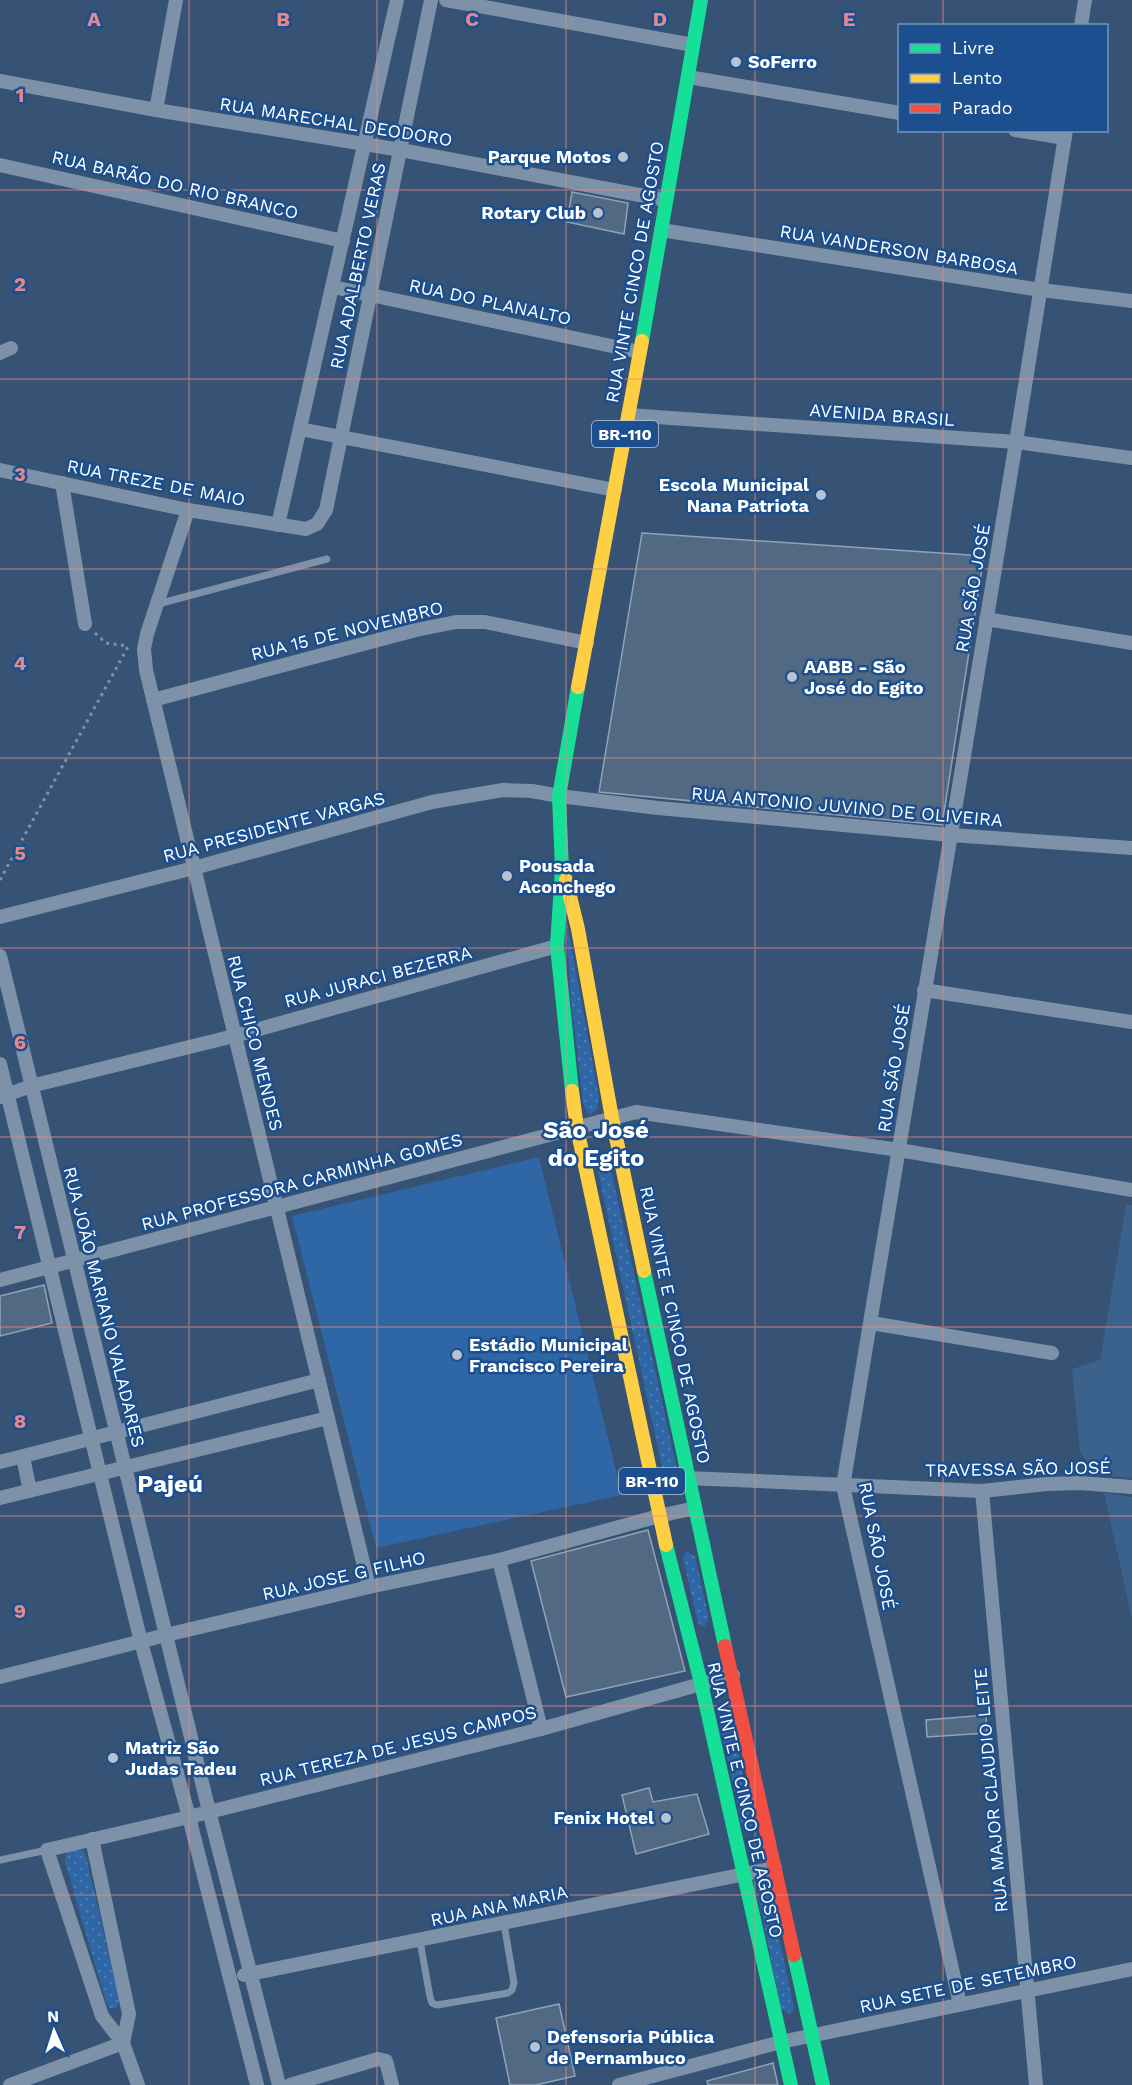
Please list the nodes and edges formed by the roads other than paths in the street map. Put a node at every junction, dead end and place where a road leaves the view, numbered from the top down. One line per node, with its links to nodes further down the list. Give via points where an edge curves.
1 (176, 0): 11 (street)
2 (397, 0): 15 (street, RUA ADALBERTO VERAS)
3 (432, 0): 16 (street, RUA ADALBERTO VERAS)
4 (446, 0): 8 (street)
5 (701, 0): 8 (main road, RUA VINTE CINCO DE AGOSTO / BR-110)
6 (1085, 0): 7 (street)
7 (1081, 24)
8 (693, 45): 9 (main road, RUA VINTE CINCO DE AGOSTO / BR-110)
9 (688, 77): 12 (street); 18 (main road, RUA VINTE CINCO DE AGOSTO / BR-110)
10 (0, 81): 11 (street, RUA MARECHAL DEODORO)
11 (156, 110): 15 (street, RUA MARECHAL DEODORO)
12 (898, 113)
13 (1040, 132): 14 (street)
14 (1065, 134): 22 (street, RUA SÃO JOSÉ)
15 (363, 145): 16 (street, RUA MARECHAL DEODORO); 20 (street, RUA ADALBERTO VERAS)
16 (401, 150): 18 (street, RUA MARECHAL DEODORO); 23 (street, RUA ADALBERTO VERAS)
17 (0, 165): 20 (street, RUA BARÃO DO RIO BRANCO)
18 (666, 200): 19 (main road, RUA VINTE CINCO DE AGOSTO / BR-110)
19 (661, 230): 22 (street, RUA VANDERSON BARBOSA); 25 (main road, RUA VINTE CINCO DE AGOSTO / BR-110)
20 (343, 241): 21 (street, RUA ADALBERTO VERAS)
21 (333, 287): 23 (street, RUA DO PLANALTO); 27 (street, RUA ADALBERTO VERAS)
22 (1041, 290): 24 (street, RUA VANDERSON BARBOSA); 29 (street, RUA SÃO JOSÉ)
23 (371, 295): 25 (street, RUA DO PLANALTO); 28 (street, RUA ADALBERTO VERAS)
24 (1132, 301)
25 (640, 352): 26 (main road, RUA VINTE CINCO DE AGOSTO / BR-110)
26 (628, 415): 29 (street, AVENIDA BRASIL); 33 (main road, RUA VINTE CINCO DE AGOSTO / BR-110)
27 (300, 429): 28 (street); 35 (street, RUA ADALBERTO VERAS)
28 (341, 437): 33 (street); 36 (street, RUA ADALBERTO VERAS, via 326,510 317,524)
29 (1016, 442): 30 (street, AVENIDA BRASIL); 39 (street, RUA SÃO JOSÉ)
30 (1132, 458)
31 (0, 470): 32 (street, RUA TREZE DE MAIO)
32 (62, 483): 34 (street, RUA TREZE DE MAIO); 40 (street)
33 (615, 490): 42 (main road, RUA VINTE CINCO DE AGOSTO / BR-110)
34 (188, 510): 35 (street, RUA TREZE DE MAIO); 38 (street, RUA CHICO MENDES)
35 (278, 525): 36 (street, RUA TREZE DE MAIO)
36 (306, 529)
37 (327, 559): 38 (lane)
38 (158, 604): 43 (street, RUA CHICO MENDES, via 144,649)
39 (986, 620): 41 (street); 45 (street, RUA SÃO JOSÉ)
40 (85, 624)
41 (1132, 642)
42 (587, 643): 43 (street, RUA 15 DE NOVEMBRO, via 485,622 456,622); 44 (main road, RUA VINTE CINCO DE AGOSTO / BR-110)
43 (153, 700): 47 (street, RUA CHICO MENDES)
44 (560, 796): 45 (street, RUA ANTONIO JUVINO DE OLIVEIRA); 47 (street, RUA PRESIDENTE VARGAS, via 503,790 432,802); 48 (main road, RUA VINTE CINCO DE AGOSTO / BR-110)
45 (951, 835): 46 (street, RUA ANTONIO JUVINO DE OLIVEIRA); 52 (street, RUA SÃO JOSÉ)
46 (1132, 848)
47 (194, 868): 49 (street, RUA PRESIDENTE VARGAS); 54 (street, RUA CHICO MENDES)
48 (562, 869): 50 (main road, RUA VINTE E CINCO DE AGOSTO / BR-110); 58 (main road, RUA VINTE E CINCO DE AGOSTO / BR-110, via 576,920)
49 (0, 917)
50 (557, 946): 54 (street, RUA JURACI BEZERRA); 59 (main road, RUA VINTE E CINCO DE AGOSTO / BR-110)
51 (0, 956): 56 (street, RUA JOÃO MARIANO VALADARES)
52 (924, 990): 53 (street); 60 (street, RUA SÃO JOSÉ)
53 (1132, 1022)
54 (234, 1036): 56 (street, RUA JURACI BEZERRA); 62 (street, RUA CHICO MENDES)
55 (0, 1064): 57 (street)
56 (31, 1086): 57 (street, RUA JURACI BEZERRA); 63 (street, RUA JOÃO MARIANO VALADARES)
57 (4, 1097): 64 (street)
58 (612, 1118): 59 (street, RUA PROFESSORA CARMINHA GOMES); 60 (street, RUA PROFESSORA CARMINHA GOMES, via 636,1112); 76 (main road, RUA VINTE E CINCO DE AGOSTO / BR-110)
59 (577, 1128): 62 (street, RUA PROFESSORA CARMINHA GOMES); 83 (main road, RUA VINTE E CINCO DE AGOSTO / BR-110)
60 (899, 1150): 61 (street, RUA PROFESSORA CARMINHA GOMES); 66 (street, RUA SÃO JOSÉ)
61 (1132, 1190)
62 (277, 1207): 63 (street, RUA PROFESSORA CARMINHA GOMES); 68 (street, RUA CHICO MENDES)
63 (74, 1260): 64 (street, RUA PROFESSORA CARMINHA GOMES); 70 (street, RUA JOÃO MARIANO VALADARES)
64 (49, 1268): 65 (street, RUA PROFESSORA CARMINHA GOMES); 71 (street)
65 (0, 1280)
66 (871, 1323): 67 (street); 77 (street, RUA SÃO JOSÉ)
67 (1052, 1353)
68 (319, 1380): 69 (street, RUA CHICO MENDES); 70 (street)
69 (328, 1418): 74 (street); 85 (street, RUA CHICO MENDES)
70 (116, 1432): 71 (street); 74 (street, RUA JOÃO MARIANO VALADARES)
71 (92, 1439): 72 (street); 75 (street)
72 (22, 1456): 73 (street); 79 (street)
73 (0, 1462)
74 (126, 1467): 75 (street); 86 (street, RUA JOÃO MARIANO VALADARES)
75 (101, 1473): 79 (street); 87 (street)
76 (688, 1478): 77 (street, TRAVESSA SÃO JOSÉ); 82 (main road, RUA VINTE E CINCO DE AGOSTO / BR-110)
77 (843, 1486): 80 (street, TRAVESSA SÃO JOSÉ); 105 (street, RUA SÃO JOSÉ)
78 (1132, 1487): 80 (street, TRAVESSA SÃO JOSÉ, via 1047,1484)
79 (30, 1491): 81 (street)
80 (982, 1491): 104 (street, RUA MAJOR CLAUDIO LEITE)
81 (0, 1498)
82 (695, 1508): 83 (street, RUA JOSE G FILHO); 88 (main road, RUA VINTE E CINCO DE AGOSTO / BR-110)
83 (660, 1515): 84 (street, RUA JOSE G FILHO); 90 (main road, RUA VINTE E CINCO DE AGOSTO / BR-110)
84 (499, 1560): 85 (street, RUA JOSE G FILHO); 91 (street)
85 (369, 1587): 86 (street, RUA JOSE G FILHO)
86 (166, 1635): 87 (street, RUA JOSE G FILHO); 92 (street, RUA JOÃO MARIANO VALADARES)
87 (141, 1642): 89 (street, RUA JOSE G FILHO); 93 (street)
88 (733, 1675): 90 (street, RUA TEREZA DE JESUS CAMPOS); 97 (main road, RUA VINTE E CINCO DE AGOSTO / BR-110)
89 (0, 1677)
90 (701, 1683): 91 (street, RUA TEREZA DE JESUS CAMPOS); 98 (main road, RUA VINTE E CINCO DE AGOSTO / BR-110)
91 (541, 1729): 92 (street, RUA TEREZA DE JESUS CAMPOS)
92 (209, 1811): 93 (street, RUA TEREZA DE JESUS CAMPOS); 102 (street, RUA JOÃO MARIANO VALADARES)
93 (189, 1817): 94 (street, RUA TEREZA DE JESUS CAMPOS); 103 (street)
94 (92, 1839): 95 (street, RUA TEREZA DE JESUS CAMPOS); 108 (street, via 129,2014)
95 (47, 1850): 96 (lane, RUA TEREZA DE JESUS CAMPOS); 108 (street, via 102,2016)
96 (0, 1860)
97 (775, 1868): 98 (street, RUA ANA MARIA); 106 (main road, RUA VINTE E CINCO DE AGOSTO / BR-110)
98 (744, 1874): 99 (street, RUA ANA MARIA); 107 (main road, RUA VINTE E CINCO DE AGOSTO / BR-110)
99 (504, 1924): 100 (street, RUA ANA MARIA); 100 (lane, via 514,1983 508,1993 432,2003)
100 (420, 1941): 102 (street, RUA ANA MARIA)
101 (1132, 1969): 104 (street, RUA SETE DE SETEMBRO)
102 (250, 1974): 103 (street, RUA ANA MARIA); 112 (street, RUA JOÃO MARIANO VALADARES)
103 (230, 1978): 111 (street)
104 (1028, 1990): 105 (street, RUA SETE DE SETEMBRO); 118 (street, RUA MAJOR CLAUDIO LEITE)
105 (960, 2004): 106 (street, RUA SETE DE SETEMBRO)
106 (812, 2035): 107 (street, RUA SETE DE SETEMBRO); 117 (main road, RUA VINTE E CINCO DE AGOSTO / BR-110)
107 (781, 2042): 115 (street, RUA SETE DE SETEMBRO); 116 (main road, RUA VINTE E CINCO DE AGOSTO / BR-110)
108 (123, 2043): 109 (street); 110 (street)
109 (10, 2085)
110 (138, 2085)
111 (257, 2085)
112 (279, 2085)
113 (290, 2085): 114 (street, via 378,2059 386,2061)
114 (392, 2085)
115 (619, 2085)
116 (791, 2085)
117 (823, 2085)
118 (1036, 2085)

